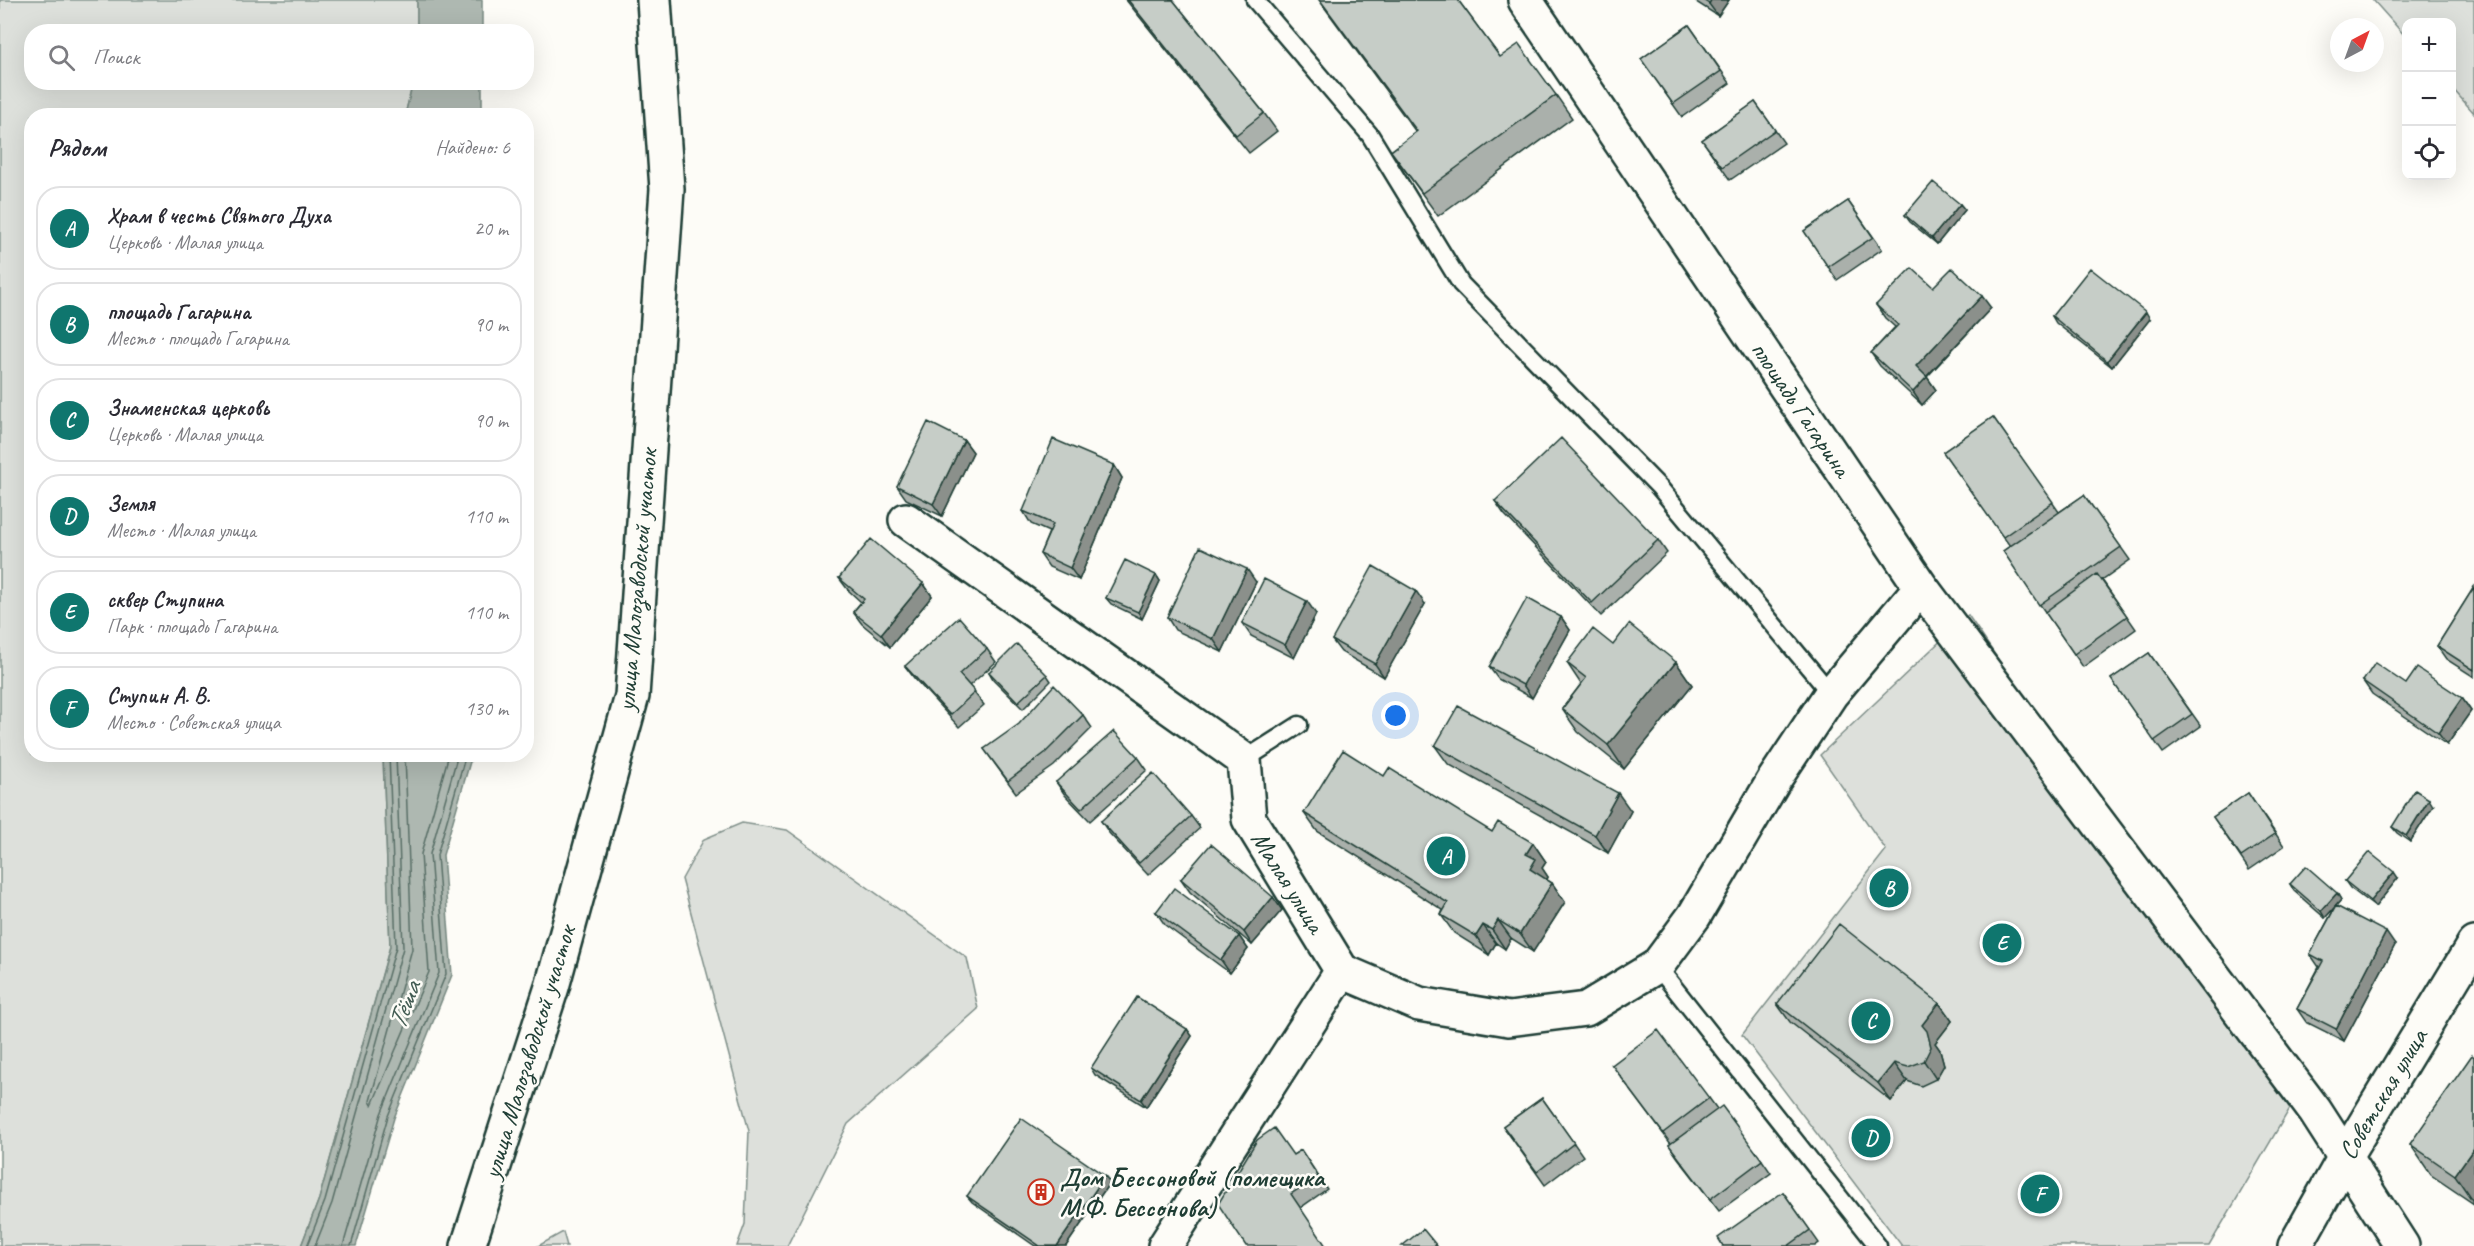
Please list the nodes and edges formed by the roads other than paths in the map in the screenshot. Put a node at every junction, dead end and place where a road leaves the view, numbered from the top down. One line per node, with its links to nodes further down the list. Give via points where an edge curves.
1 (654, 0): 13 (street, улица Малозаводской участок, via 667,189 632,696 552,987)
2 (1255, 0): 6 (lane, via 1370,135 1461,284 1659,487)
3 (1525, 0): 5 (street, площадь Гагарина)
4 (906, 520): 8 (street)
5 (1921, 587): 6 (street); 12 (street, площадь Гагарина, via 2308,1102)
6 (1831, 694): 10 (street, via 1774,780 1694,916)
7 (1299, 725): 8 (lane)
8 (1244, 760): 11 (street, Малая улица, via 1249,819)
9 (2474, 944): 12 (street, Советская улица)
10 (1657, 966): 11 (street, via 1586,1009 1509,1019 1419,1004); 15 (lane)
11 (1342, 971): 14 (street)
12 (2345, 1157): 16 (street, Советская улица); 17 (street, площадь Гагарина)
13 (468, 1246)
14 (1166, 1246)
15 (1878, 1246)
16 (2295, 1246)
17 (2402, 1246)

